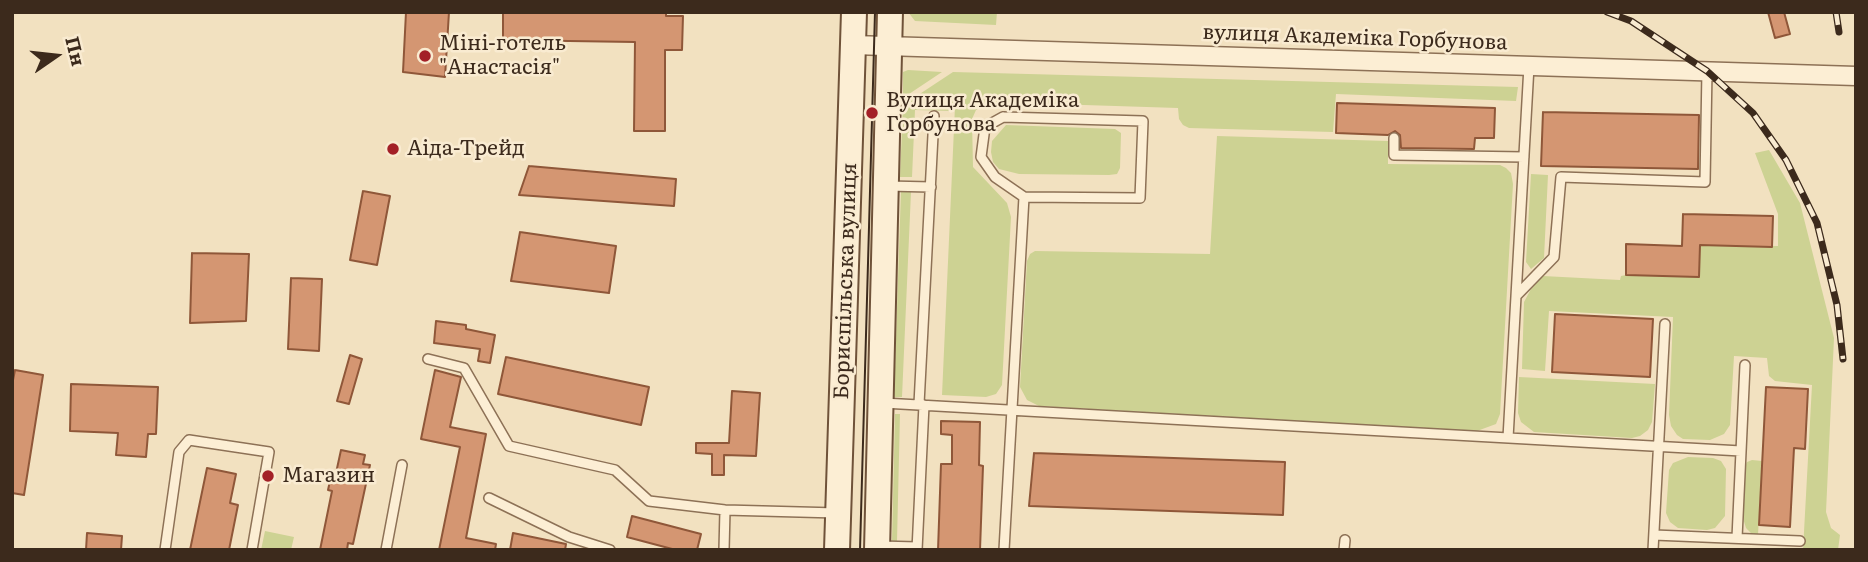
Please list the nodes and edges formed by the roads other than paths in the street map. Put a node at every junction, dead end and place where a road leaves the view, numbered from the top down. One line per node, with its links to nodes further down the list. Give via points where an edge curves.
1 (854, 12): 3 (main road, Бориспільська вулиця)
2 (890, 12): 4 (main road, Бориспільська вулиця)
3 (853, 45): 4 (street, вулиця Академіка Горбунова); 27 (main road, Бориспільська вулиця)
4 (890, 46): 5 (street, вулиця Академіка Горбунова); 11 (main road, Бориспільська вулиця)
5 (1529, 66): 6 (street, вулиця Академіка Горбунова); 10 (lane)
6 (1707, 71): 7 (street, вулиця Академіка Горбунова); 14 (lane, via 1705,182 1561,177 1554,257)
7 (1856, 76)
8 (934, 116): 12 (lane)
9 (1394, 138): 10 (lane, via 1394,155)
10 (1524, 158): 14 (lane)
11 (885, 186): 12 (lane); 18 (main road, Бориспільська вулиця)
12 (931, 187): 19 (lane)
13 (1024, 197): 13 (lane, via 1140,198 1143,121 1003,117 985,127 981,157 995,177); 20 (lane)
14 (1516, 296): 21 (lane)
15 (1665, 324): 22 (lane)
16 (428, 359): 26 (lane, via 464,368 509,446 615,470 649,501)
17 (1745, 365): 23 (lane)
18 (881, 403): 19 (lane); 31 (main road, Бориспільська вулиця)
19 (922, 405): 20 (lane); 32 (lane)
20 (1012, 409): 21 (lane); 39 (lane)
21 (1508, 438): 22 (lane)
22 (1658, 446): 23 (lane); 28 (lane)
23 (1741, 451): 29 (lane)
24 (402, 465): 35 (lane)
25 (489, 498): 36 (lane, via 569,537)
26 (725, 510): 27 (lane); 37 (lane)
27 (839, 513): 38 (main road, Бориспільська вулиця)
28 (1654, 534): 29 (lane); 40 (lane)
29 (1737, 538): 30 (lane)
30 (1800, 541)
31 (877, 548): 32 (lane)
32 (917, 549)
33 (165, 550): 34 (lane, via 179,452 189,440 269,452)
34 (252, 550)
35 (386, 550)
36 (610, 550)
37 (724, 550)
38 (837, 550)
39 (1004, 550)
40 (1653, 550)

